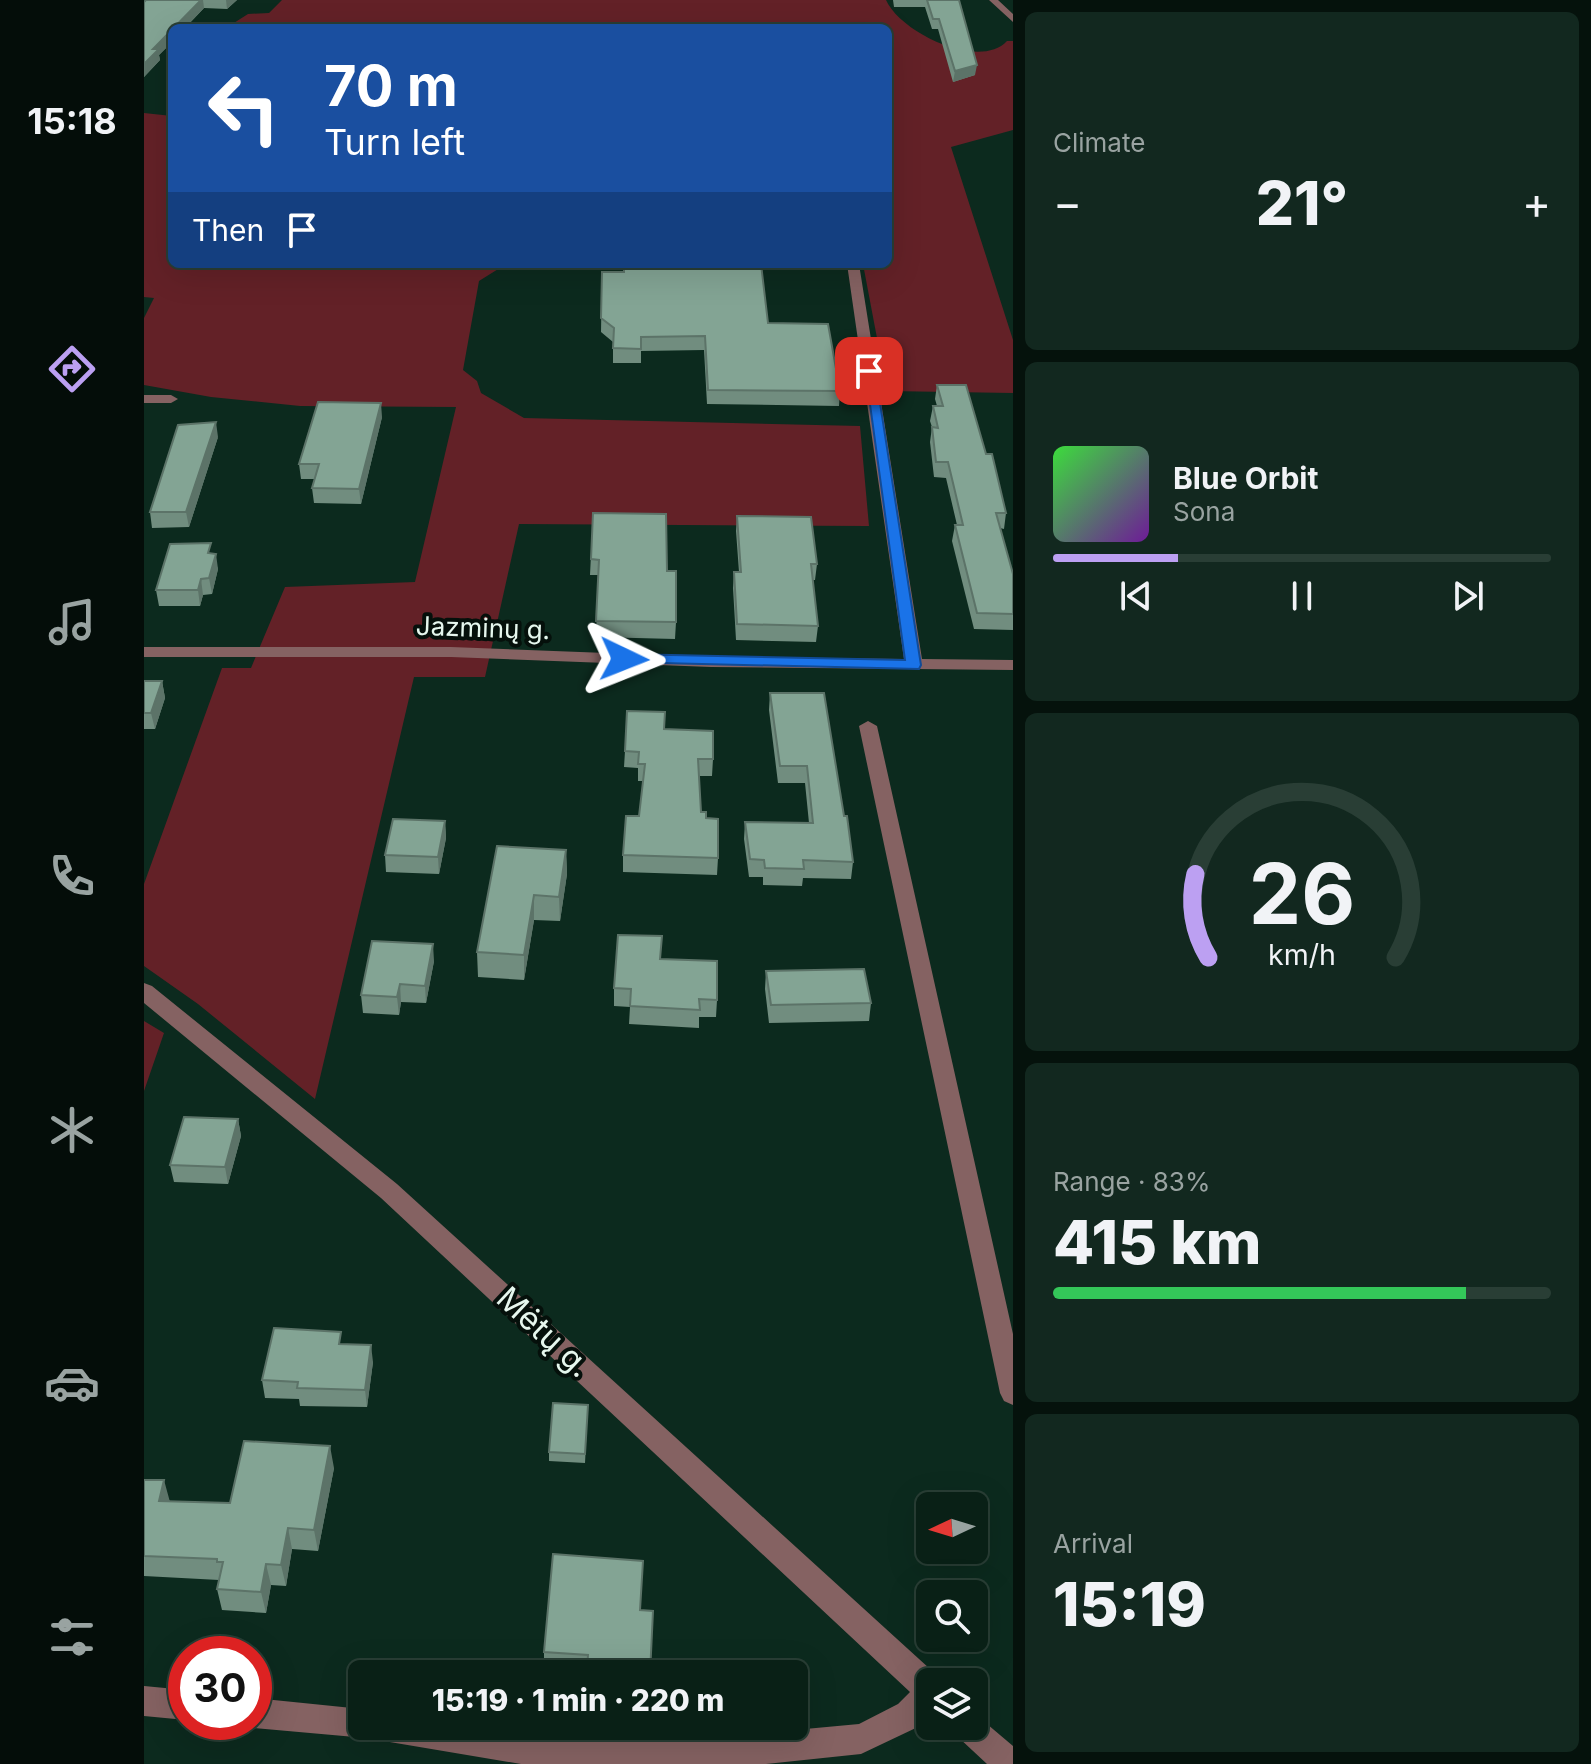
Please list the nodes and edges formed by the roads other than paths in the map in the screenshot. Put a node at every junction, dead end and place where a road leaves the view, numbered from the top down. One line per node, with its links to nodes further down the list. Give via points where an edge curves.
1 (993, 0): 2 (street)
2 (1013, 19)
3 (854, 268): 7 (street)
4 (144, 399): 5 (street)
5 (171, 399)
6 (144, 652): 7 (street, Jazminų g., via 451,652)
7 (914, 665): 8 (street, Jazminų g.)
8 (1013, 665)
9 (868, 726): 11 (street)
10 (144, 991): 12 (street, Mėtų g., via 389,1191)
11 (1013, 1393)
12 (916, 1679)
13 (144, 1701): 14 (street)
14 (168, 1703)
15 (916, 1707): 18 (street, via 861,1739 750,1750 603,1757)
16 (272, 1715): 17 (street)
17 (348, 1723)
18 (466, 1740)
19 (984, 1740): 20 (street)
20 (1010, 1764)

